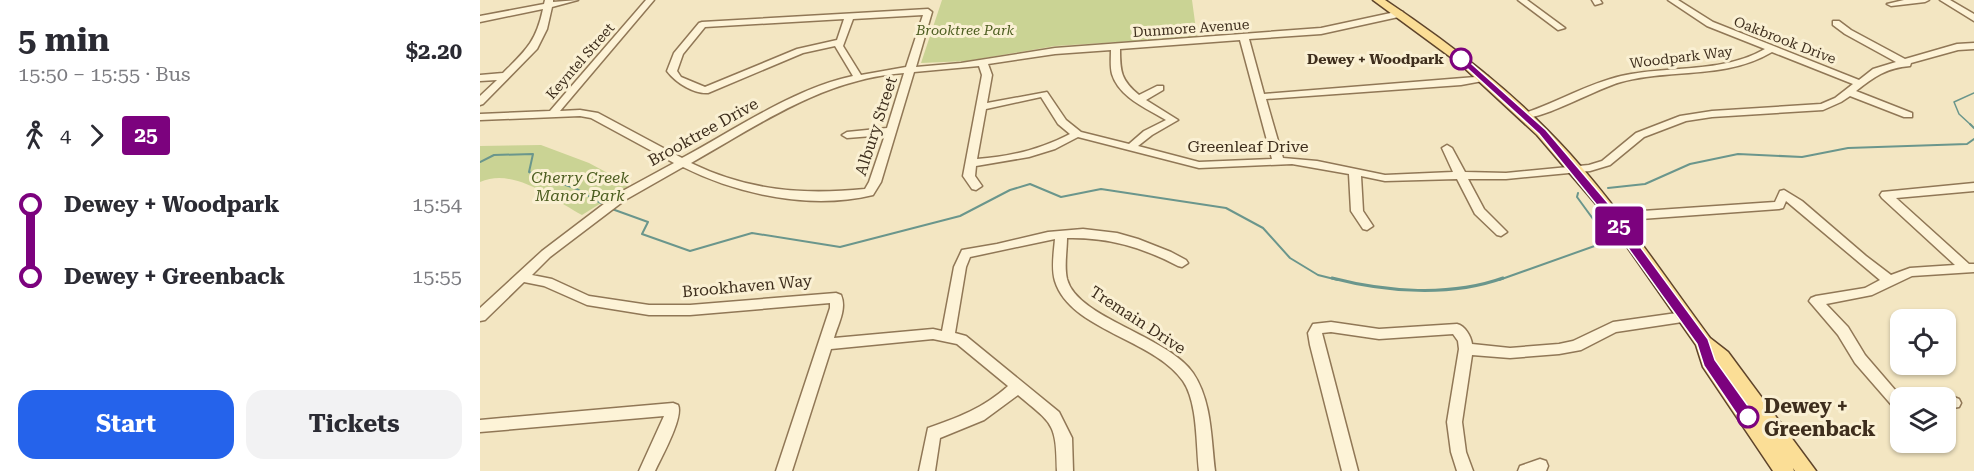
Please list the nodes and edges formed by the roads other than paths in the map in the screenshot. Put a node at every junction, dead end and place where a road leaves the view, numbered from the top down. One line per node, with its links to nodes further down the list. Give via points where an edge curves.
1 (574, 0): 8 (street)
2 (650, 0): 35 (street, Keyntel Street)
3 (1378, 0): 10 (main road)
4 (1522, 0): 15 (street)
5 (1672, 0): 20 (street, Oakbrook Drive, via 1710,24)
6 (1925, 0): 9 (street)
7 (1944, 0): 12 (street)
8 (548, 2): 13 (street); 24 (street, via 539,38)
9 (1891, 4)
10 (1400, 14): 16 (street, Dunmore Avenue, via 1321,32); 27 (main road)
11 (850, 16): 17 (street); 17 (street, via 702,25 679,54 672,71 678,79 705,91 767,59); 23 (street, Albury Street, via 928,12)
12 (1974, 18)
13 (480, 19)
14 (1836, 24): 22 (street)
15 (1561, 28)
16 (1244, 38): 18 (street, Dunmore Avenue); 31 (street)
17 (839, 42): 25 (street, via 840,52)
18 (1115, 46): 21 (street, Dunmore Avenue); 32 (street, via 1118,75)
19 (1974, 46): 22 (street, Greenleaf Drive, via 1957,47)
20 (1771, 49): 28 (street, Oakbrook Drive); 37 (street, Woodpark Way, via 1734,66 1642,74 1606,82)
21 (983, 63): 23 (street, Brooktree Drive); 34 (street, via 987,75)
22 (1906, 64): 28 (street, Greenleaf Drive, via 1875,71)
23 (911, 69): 25 (street, Brooktree Drive); 39 (street, Albury Street)
24 (506, 76): 26 (street); 33 (street)
25 (858, 77): 45 (street, Brooktree Drive, via 797,99)
26 (480, 78)
27 (1485, 78): 31 (street); 37 (main road)
28 (1859, 83): 30 (street, Greenleaf Drive)
29 (1160, 88): 32 (street)
30 (1849, 92): 36 (street); 47 (street, Greenleaf Drive, via 1832,104 1811,109 1712,114 1671,121 1640,135 1606,163)
31 (1260, 97): 44 (street)
32 (1140, 99): 42 (street, via 1173,120)
33 (480, 102)
34 (981, 107): 40 (street, via 1044,94 1062,122); 46 (street)
35 (554, 112): 38 (street); 45 (street, via 594,115)
36 (1908, 115)
37 (1526, 116): 47 (main road)
38 (480, 117)
39 (891, 131): 41 (street); 45 (street, Albury Street, via 869,192 828,196 767,193 717,180)
40 (1077, 134): 42 (street, Greenleaf Drive); 46 (street, via 1026,156)
41 (847, 135)
42 (1130, 148): 44 (street, Greenleaf Drive, via 1200,165)
43 (1447, 148): 49 (street)
44 (1278, 161): 48 (street, Greenleaf Drive, via 1317,164)
45 (682, 162): 58 (street, Brooktree Drive, via 596,214)
46 (970, 163): 50 (street, via 969,176)
47 (1575, 170): 49 (street, Greenleaf Drive); 52 (main road)
48 (1355, 174): 49 (street, Greenleaf Drive, via 1385,178); 53 (street, via 1357,211)
49 (1460, 175): 54 (street, via 1479,211)
50 (976, 186)
51 (1974, 187): 57 (street, via 1886,195)
52 (1613, 217): 59 (street, via 1779,205 1784,194 1806,208 1856,257); 61 (main road)
53 (1367, 226)
54 (1502, 232)
55 (1061, 235): 56 (street, via 1120,238); 62 (street, via 1000,250 966,253); 73 (street, Tremain Drive, via 1061,280 1072,298 1168,358 1186,375 1197,399)
56 (1182, 262)
57 (1971, 268): 59 (street, via 1910,272)
58 (521, 277): 60 (street, Brooktree Drive); 64 (street, Brookhaven Way, via 547,282 586,300 649,310 836,298 837,308)
59 (1889, 280): 67 (street, via 1867,292 1816,301)
60 (480, 316)
61 (1684, 316): 63 (main road); 65 (street, via 1613,327 1576,346 1559,349 1510,353)
62 (948, 335): 64 (street); 66 (street, via 966,343)
63 (1704, 343): 76 (main road, via 1709,362); 77 (main road, via 1722,357)
64 (826, 344): 70 (street, Brookhaven Way)
65 (1467, 349): 74 (street, via 1457,329 1379,334 1318,328 1317,345); 75 (street, via 1453,428)
66 (1018, 386): 71 (street, via 984,414 933,433); 72 (street, via 1059,424)
67 (1890, 394)
68 (480, 426): 69 (street, via 673,409)
69 (647, 471)
70 (784, 471)
71 (927, 471)
72 (1065, 471)
73 (1207, 471)
74 (1350, 471)
75 (1465, 471)
76 (1784, 471)
77 (1806, 471)

